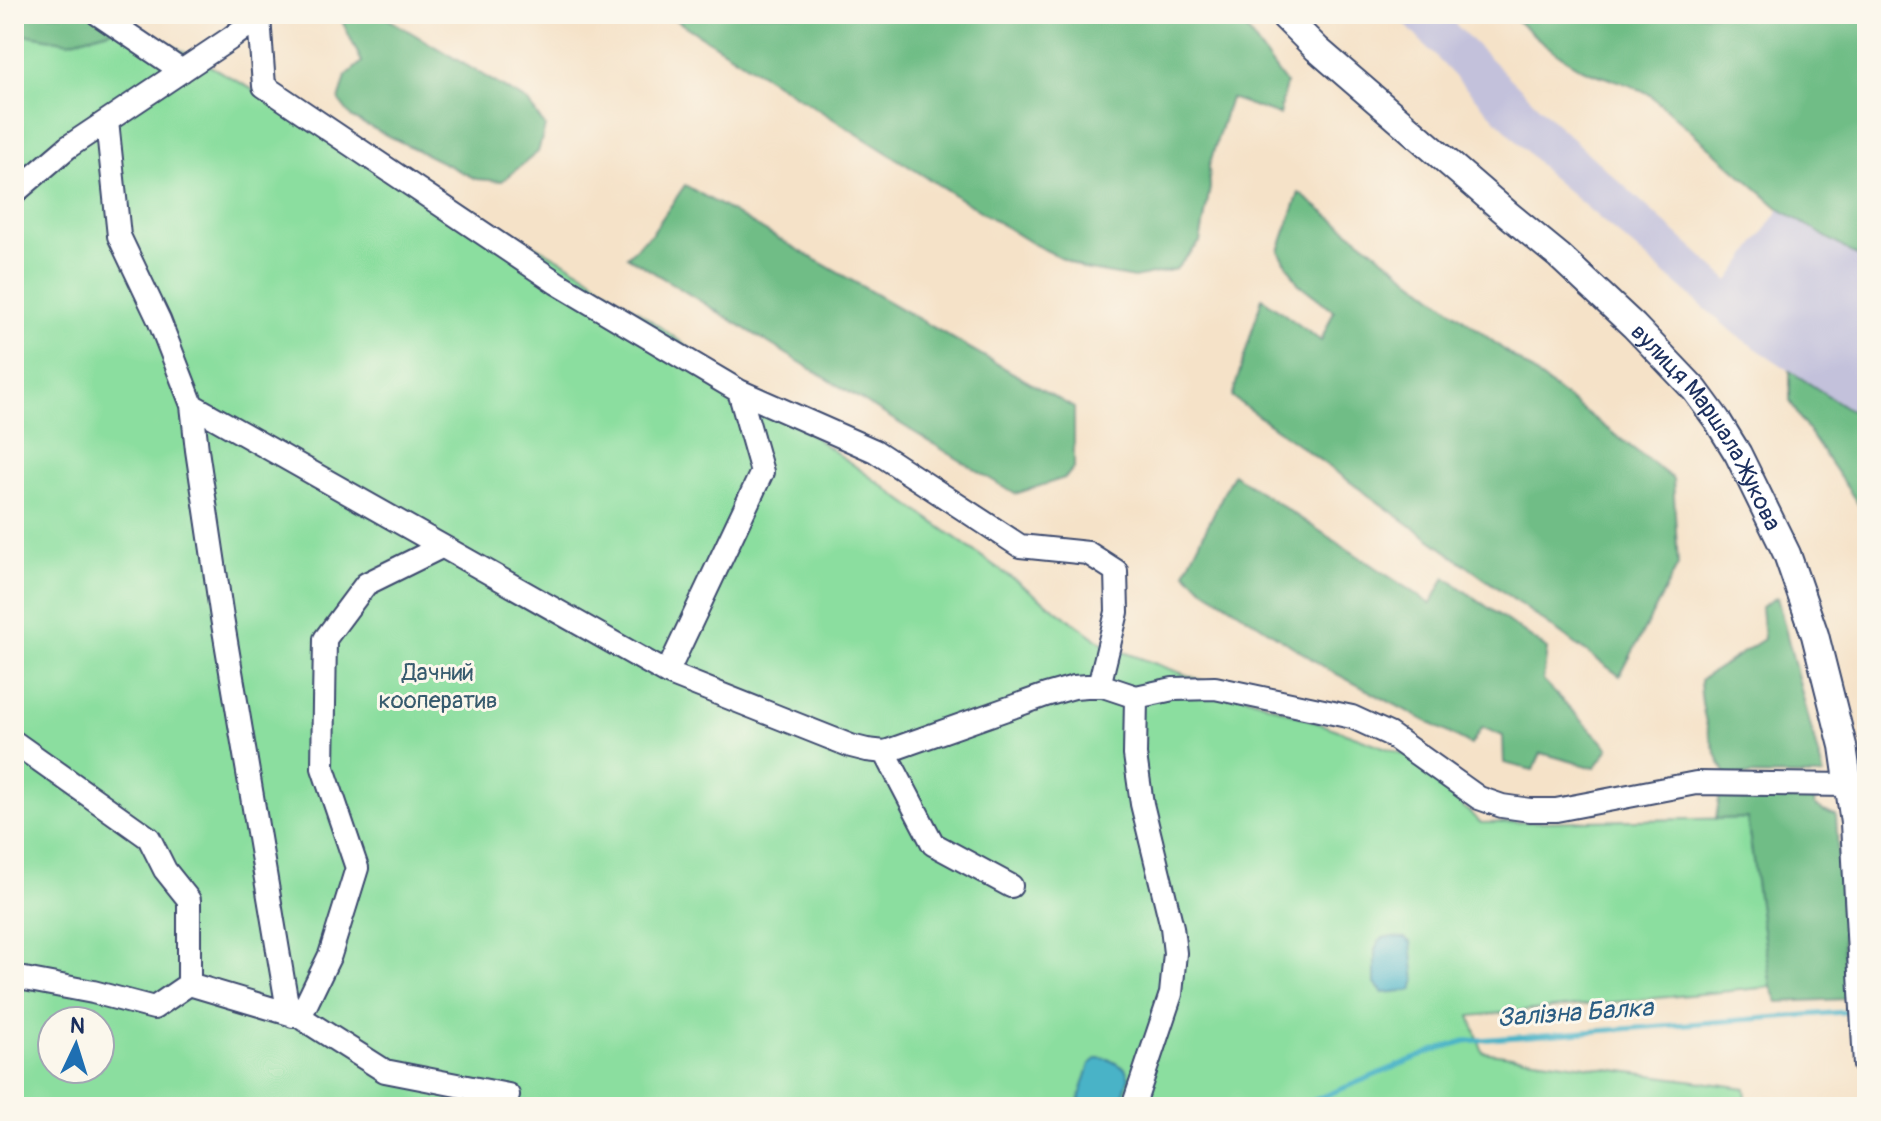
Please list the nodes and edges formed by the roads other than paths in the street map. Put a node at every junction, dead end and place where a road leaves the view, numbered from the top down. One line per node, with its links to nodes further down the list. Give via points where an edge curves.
1 (98, 14): 4 (street)
2 (1282, 14): 15 (main road, вулиця Маршала Жукова, via 1581,276 1695,390 1738,454 1787,554 1815,635)
3 (261, 16): 4 (street); 7 (street, via 264,86 557,283)
4 (182, 71): 5 (street)
5 (107, 121): 6 (street); 8 (street, via 119,236)
6 (14, 193)
7 (739, 391): 10 (street, via 762,472); 11 (street, via 875,451 1020,546 1088,553 1116,571 1117,612)
8 (192, 405): 9 (street); 19 (street, via 244,752 286,998)
9 (441, 547): 10 (street); 19 (street, via 366,584 325,639 323,768 357,868 330,955)
10 (667, 673): 14 (street, via 851,746)
11 (1099, 686): 12 (street); 14 (street, via 1046,695)
12 (1136, 697): 15 (street, via 1215,688 1352,717 1389,734 1479,798 1530,810 1556,810 1696,783); 22 (street, via 1140,792 1175,953 1171,994)
13 (14, 742): 18 (street, via 149,838 189,900)
14 (885, 752): 16 (street, via 933,844)
15 (1849, 785): 20 (main road, вулиця Маршала Жукова)
16 (1011, 886)
17 (14, 977): 18 (street, via 154,1008)
18 (189, 984): 19 (street)
19 (296, 1016): 21 (street, via 385,1071)
20 (1867, 1065)
21 (508, 1095)
22 (1133, 1107)

